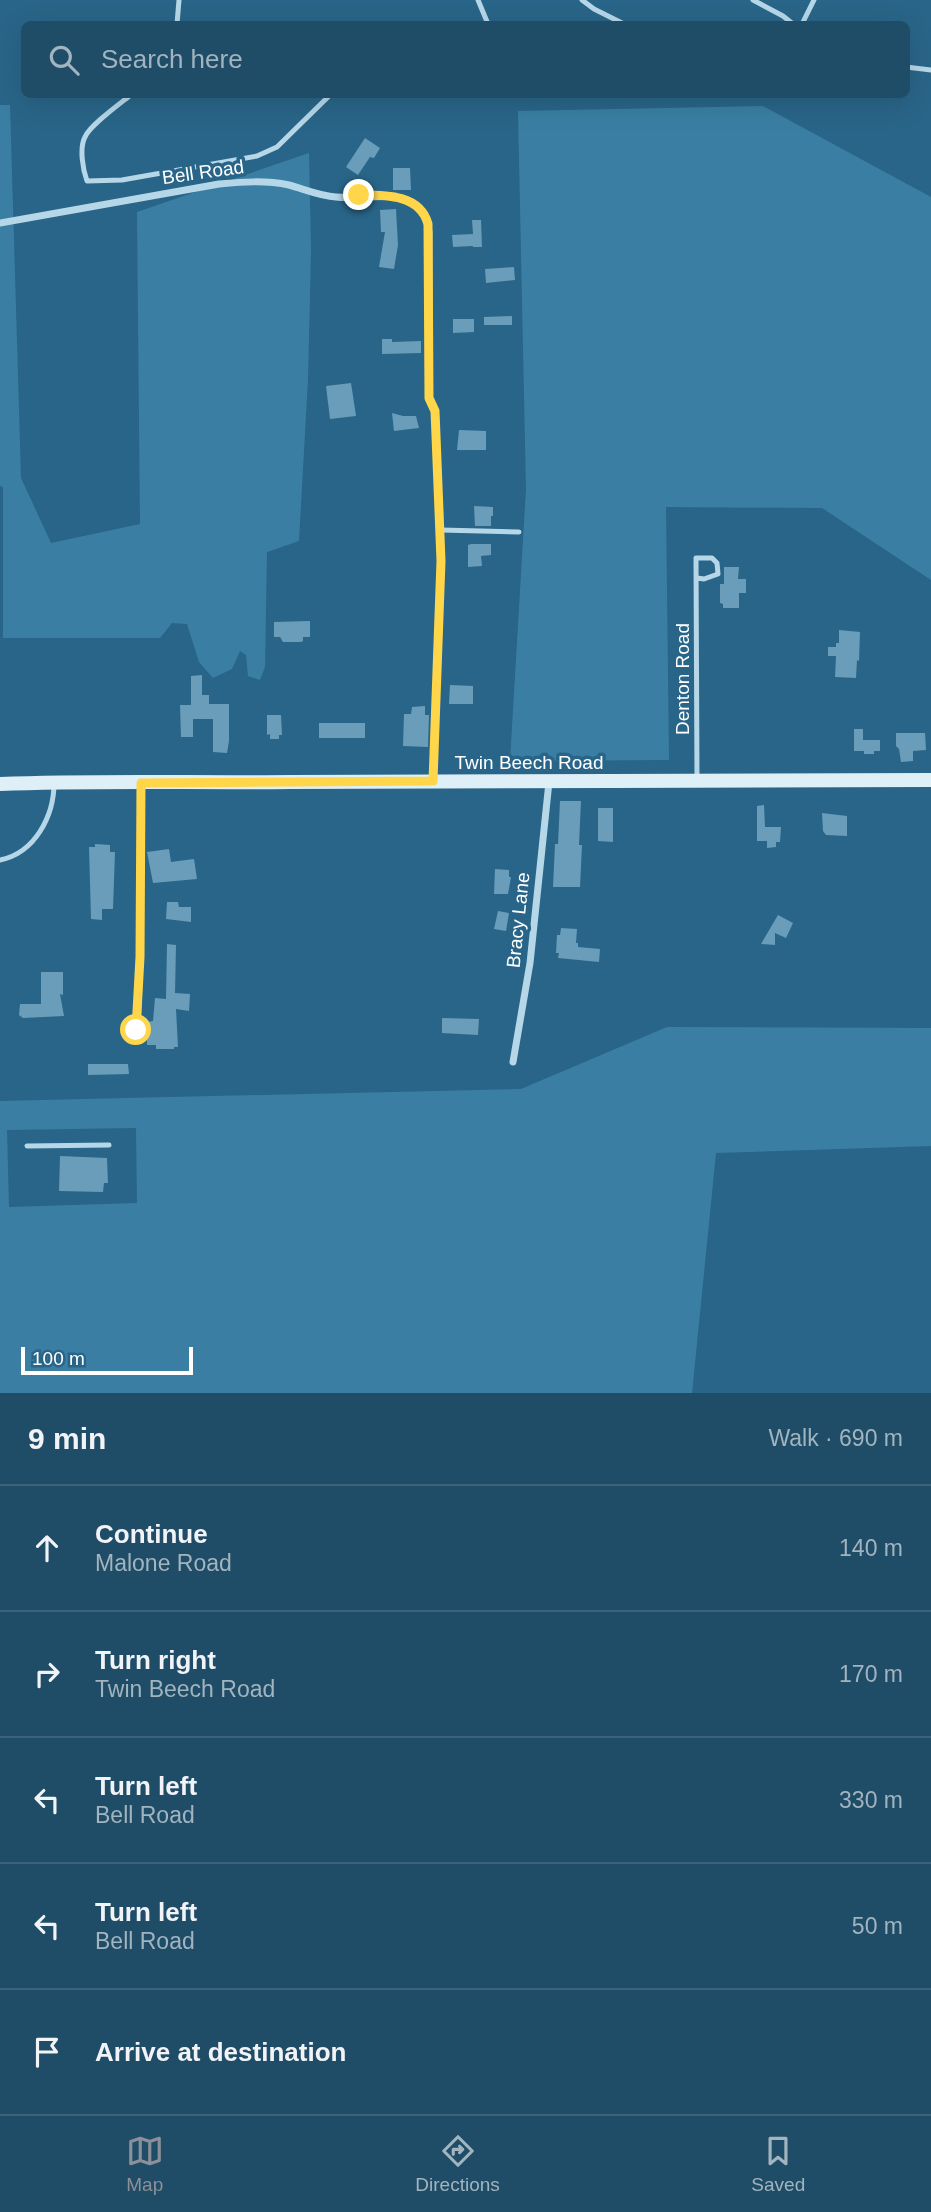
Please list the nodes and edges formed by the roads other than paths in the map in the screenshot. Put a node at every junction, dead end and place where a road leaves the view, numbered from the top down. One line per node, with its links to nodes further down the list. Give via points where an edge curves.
1 (179, 0): 6 (lane)
2 (478, 0): 7 (lane)
3 (582, 0): 8 (lane)
4 (753, 0): 9 (lane)
5 (814, 0): 10 (lane)
6 (177, 21)
7 (487, 21)
8 (618, 21)
9 (789, 21)
10 (804, 21)
11 (910, 67): 12 (lane)
12 (931, 70)
13 (127, 98): 14 (lane, via 85,136 82,167 87,181 122,180 257,156 277,147)
14 (327, 98)
15 (0, 223): 16 (street, Bell Road, via 242,181 278,183 336,197 383,195 421,208 429,232 429,398 435,411)
16 (441, 530): 17 (lane); 20 (street, Bell Road)
17 (519, 532)
18 (697, 578): 18 (lane, via 718,574 717,563 712,558 696,558); 22 (lane, Denton Road)
19 (931, 780): 22 (street, Twin Beech Road)
20 (433, 781): 21 (street, Twin Beech Road); 24 (street, Twin Beech Road)
21 (550, 781): 22 (street, Twin Beech Road); 28 (street, Bracy Lane, via 530,963)
22 (698, 781)
23 (54, 782): 24 (street, Twin Beech Road); 25 (street, Twin Beech Road); 26 (lane, via 52,803 40,833 27,848)
24 (141, 783): 27 (street)
25 (0, 784)
26 (0, 860)
27 (136, 1030)
28 (513, 1062)
29 (27, 1146): 30 (lane)
30 (109, 1146)

